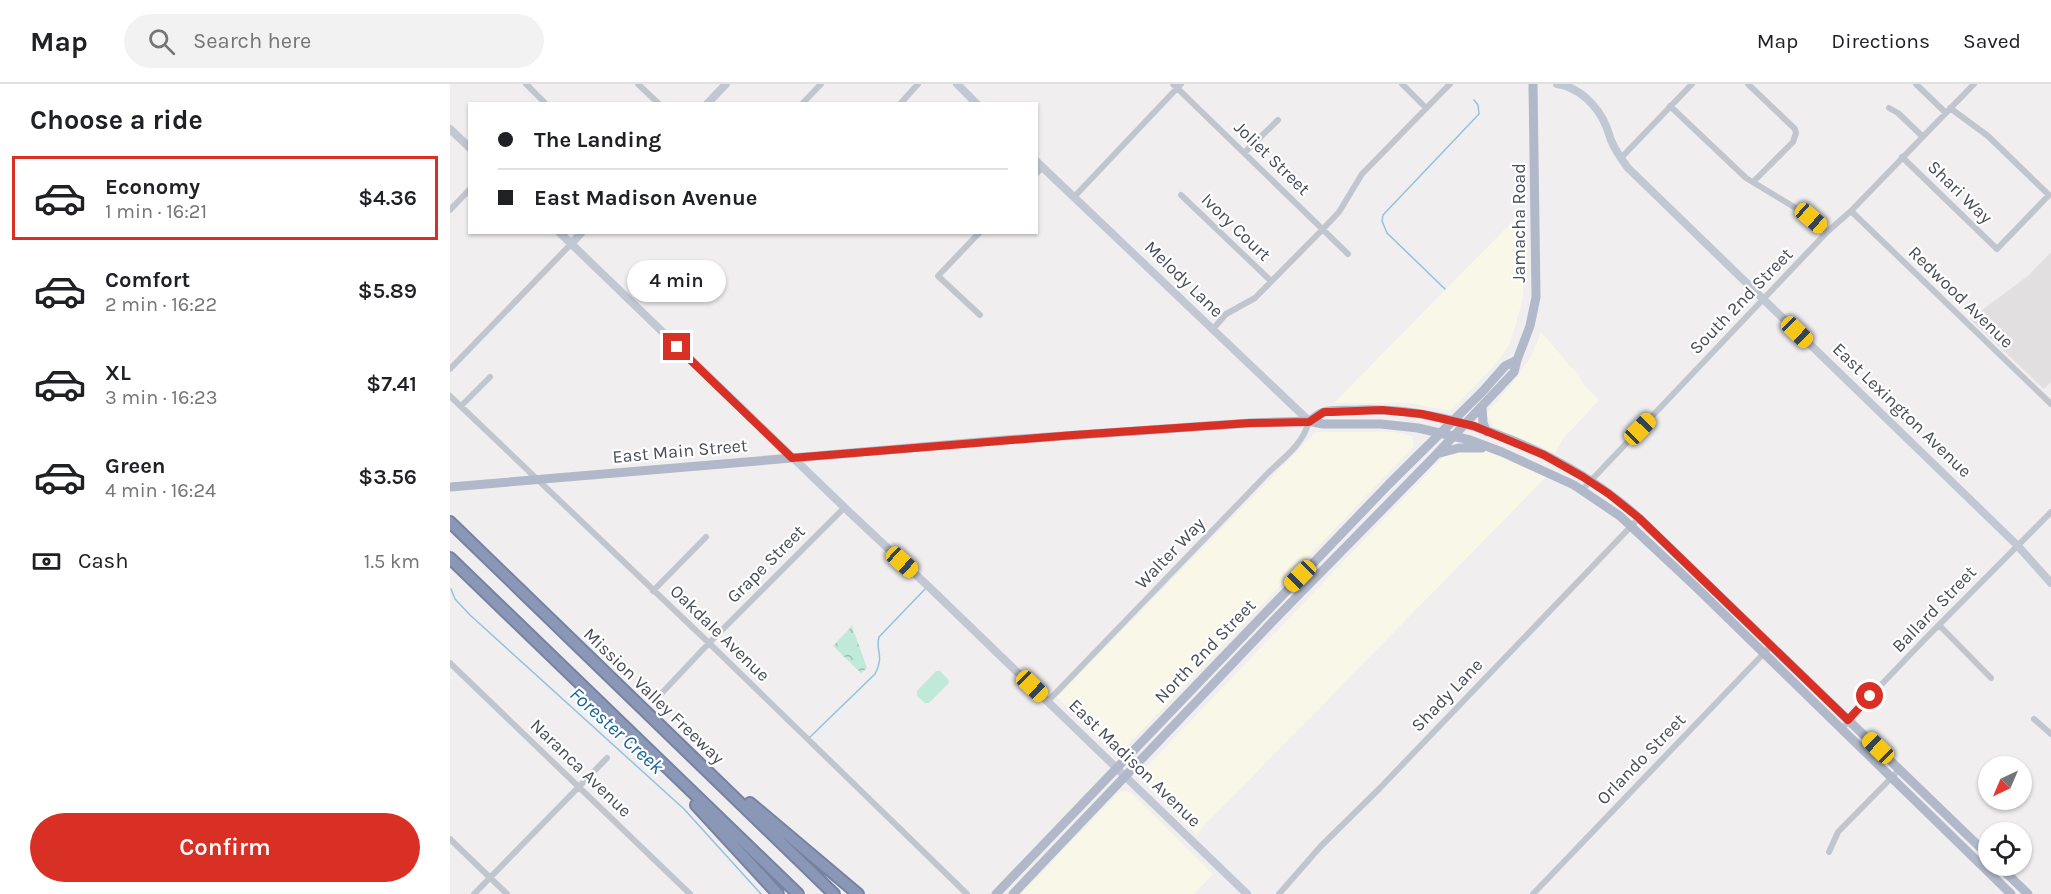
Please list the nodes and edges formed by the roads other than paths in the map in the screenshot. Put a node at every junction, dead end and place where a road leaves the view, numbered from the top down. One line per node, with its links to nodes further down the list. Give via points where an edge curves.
1 (526, 84): 16 (street)
2 (638, 84): 17 (street)
3 (726, 84): 18 (street)
4 (821, 84): 19 (street)
5 (918, 84): 20 (street)
6 (957, 84): 21 (street)
7 (1402, 84): 23 (street)
8 (1450, 84): 23 (street)
9 (1533, 84): 51 (main road, Jamacha Road, via 1536,297)
10 (1557, 84): 32 (street, East Lexington Avenue, via 1577,91 1595,107)
11 (1692, 84): 22 (street)
12 (1748, 84): 34 (street, via 1796,134 1793,142)
13 (1916, 84): 25 (street)
14 (1974, 84): 25 (street, South 2nd Street)
15 (1178, 85): 30 (street, Joliet Street); 37 (street)
16 (544, 102)
17 (657, 102)
18 (709, 102)
19 (804, 102)
20 (902, 102)
21 (975, 102)
22 (1670, 106): 32 (street); 34 (street)
23 (1426, 108): 40 (street, via 1362,174 1339,212)
24 (1889, 108): 28 (street)
25 (1948, 111): 28 (street, South 2nd Street); 31 (street, Shari Way, via 1988,136 2049,195 1997,249)
26 (1278, 120): 30 (street)
27 (450, 129): 29 (street)
28 (1923, 137): 31 (street, South 2nd Street)
29 (468, 146)
30 (1245, 152): 40 (street, Joliet Street)
31 (1902, 157): 39 (street, South 2nd Street)
32 (1621, 158): 48 (street, East Lexington Avenue)
33 (1039, 167): 37 (street, Melody Lane)
34 (1753, 182): 41 (street)
35 (468, 191): 38 (street)
36 (1181, 195): 47 (street, Ivory Court)
37 (1074, 197): 50 (street, Melody Lane)
38 (450, 210)
39 (1851, 211): 41 (street, South 2nd Street); 55 (street, Redwood Avenue)
40 (1323, 229): 46 (street, Joliet Street); 47 (street)
41 (1827, 232): 48 (street, South 2nd Street)
42 (561, 234): 45 (street, East Madison Avenue)
43 (580, 234): 45 (street)
44 (978, 234): 49 (street, via 938,276)
45 (571, 244): 52 (street); 68 (street, East Madison Avenue)
46 (1348, 254)
47 (1271, 281): 50 (street, via 1255,298 1226,314)
48 (1763, 298): 70 (street, South 2nd Street); 80 (street, East Lexington Avenue)
49 (980, 315)
50 (1213, 329): 59 (street, Melody Lane)
51 (1517, 360): 57 (main road, Jamacha Road, via 1514,372); 58 (main road, via 1505,366)
52 (450, 369)
53 (490, 376): 56 (street)
54 (450, 396): 56 (street, Oakdale Avenue)
55 (2051, 404)
56 (461, 406): 69 (street, Oakdale Avenue)
57 (1482, 407): 60 (main road, Jamacha Road); 62 (main road)
58 (1452, 421): 59 (main road, East Main Street, via 1382,410 1324,412); 60 (main road, East Main Street); 63 (main road)
59 (1309, 422): 61 (main road, East Main Street); 68 (main road, East Main Street, via 1074,435); 100 (street, Walter Way, via 1296,447)
60 (1465, 424): 62 (main road, East Main Street); 64 (main road, Jamacha Road)
61 (1413, 428): 63 (main road, East Main Street); 66 (main road, via 1422,436)
62 (1487, 432): 70 (main road, East Main Street, via 1544,455)
63 (1440, 433): 64 (main road, East Main Street); 66 (main road, North 2nd Street)
64 (1454, 436): 65 (main road, East Main Street); 67 (main road, North 2nd Street)
65 (1494, 448): 67 (main road, via 1459,448); 72 (main road, East Main Street)
66 (1422, 452): 79 (main road, North 2nd Street)
67 (1436, 455): 84 (main road, North 2nd Street)
68 (792, 458): 69 (main road, East Main Street); 73 (street, East Madison Avenue)
69 (537, 479): 71 (main road, East Main Street); 88 (street, Oakdale Avenue)
70 (1590, 482): 72 (street, South 2nd Street); 75 (main road, East Main Street)
71 (450, 487)
72 (1582, 490): 77 (main road, East Main Street)
73 (844, 508): 92 (street, Grape Street); 100 (street, East Madison Avenue)
74 (2051, 512): 80 (street, Ballard Street)
75 (1639, 518): 77 (street, Shady Lane); 83 (main road, East Main Street)
76 (450, 522): 105 (highway, Mission Valley Freeway)
77 (1631, 526): 85 (main road, East Main Street); 129 (street, Shady Lane)
78 (706, 537): 88 (street)
79 (1332, 544): 82 (main road, North 2nd Street); 84 (main road)
80 (2018, 546): 86 (street, East Lexington Avenue); 91 (street, Ballard Street)
81 (450, 558): 109 (highway)
82 (1316, 561): 87 (main road); 89 (main road, North 2nd Street)
83 (1688, 565): 85 (main road); 93 (main road, East Main Street)
84 (1325, 568): 87 (main road, North 2nd Street)
85 (1682, 573): 94 (main road, East Main Street)
86 (2051, 583)
87 (1308, 585): 90 (main road, North 2nd Street)
88 (653, 591): 92 (street, Oakdale Avenue)
89 (1274, 603): 90 (main road); 96 (main road, North 2nd Street)
90 (1274, 620): 99 (main road, North 2nd Street)
91 (1939, 625): 97 (street); 102 (street, Ballard Street)
92 (709, 643): 98 (street, Grape Street); 125 (street, Oakdale Avenue)
93 (1771, 646): 94 (street, Orlando Street); 102 (main road, East Main Street)
94 (1763, 654): 103 (main road, East Main Street); 130 (street, Orlando Street)
95 (450, 663): 112 (street, Naranca Avenue)
96 (1205, 675): 99 (main road); 107 (main road, North 2nd Street)
97 (1991, 678)
98 (660, 695)
99 (1200, 699): 110 (main road, North 2nd Street)
100 (1047, 702): 107 (street, East Madison Avenue)
101 (2034, 719): 104 (street)
102 (1848, 720): 103 (street, Ballard Street); 108 (main road, East Main Street)
103 (1842, 729): 111 (main road, East Main Street)
104 (2051, 734)
105 (681, 746): 123 (highway, Mission Valley Freeway); 124 (highway)
106 (607, 758): 112 (street)
107 (1116, 768): 110 (street, East Madison Avenue); 126 (main road, North 2nd Street)
108 (1900, 769): 111 (street); 114 (main road, East Main Street)
109 (673, 774): 121 (highway, via 687,795); 122 (highway)
110 (1125, 777): 127 (main road, North 2nd Street); 128 (street, East Madison Avenue)
111 (1891, 778): 115 (street, via 1838,832); 131 (main road, East Main Street)
112 (579, 787): 117 (street); 120 (street, Naranca Avenue)
113 (450, 839): 117 (street)
114 (1978, 845)
115 (1829, 852)
116 (2009, 876): 132 (main road)
117 (490, 878): 118 (street); 119 (street)
118 (474, 894)
119 (507, 894)
120 (690, 894)
121 (778, 894)
122 (798, 894)
123 (834, 894)
124 (858, 894)
125 (967, 894)
126 (996, 894)
127 (1014, 894)
128 (1247, 894)
129 (1279, 894)
130 (1533, 894)
131 (2011, 894)
132 (2028, 894)

